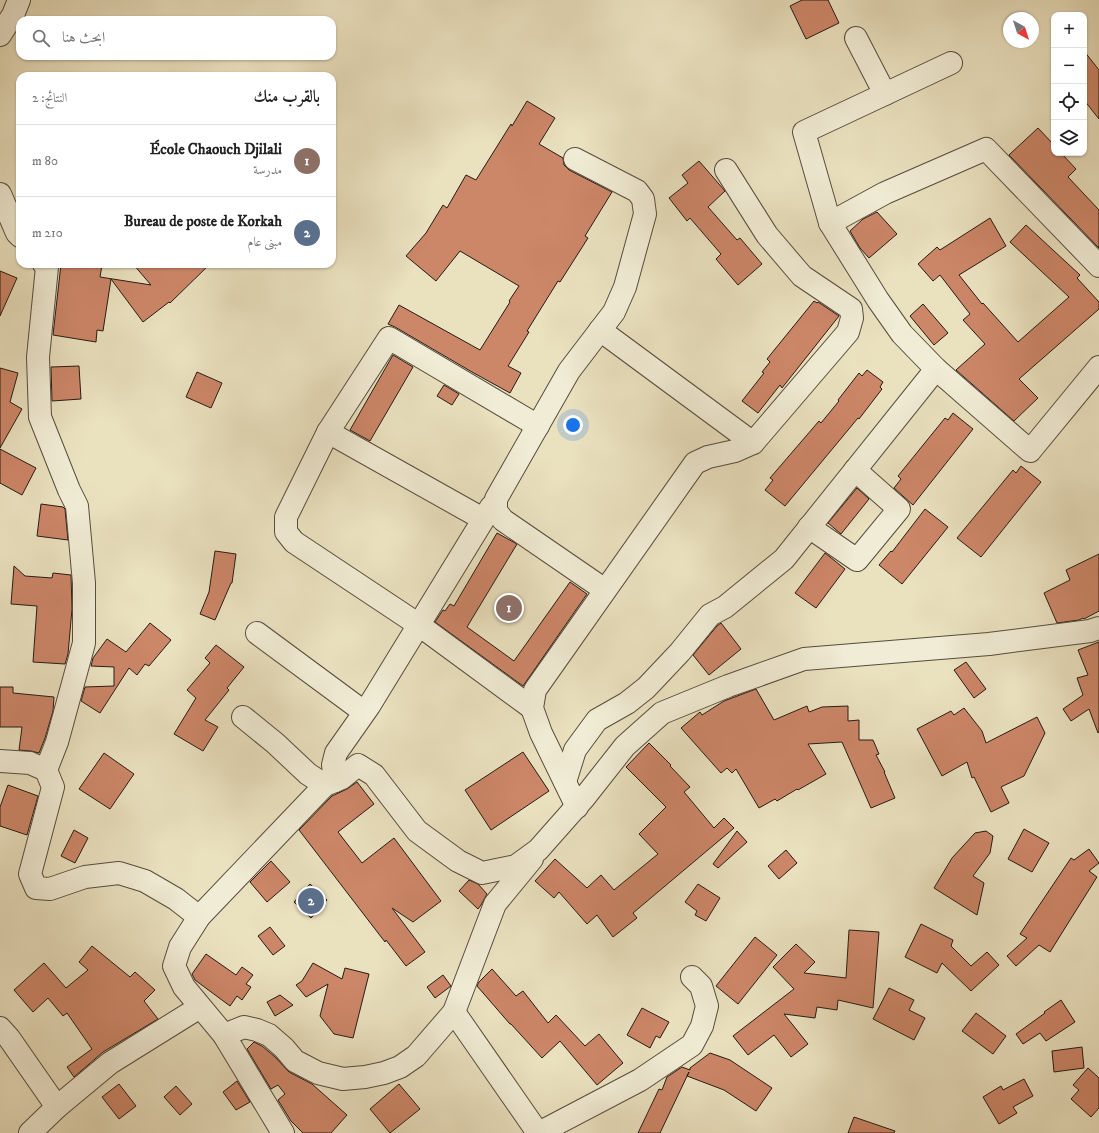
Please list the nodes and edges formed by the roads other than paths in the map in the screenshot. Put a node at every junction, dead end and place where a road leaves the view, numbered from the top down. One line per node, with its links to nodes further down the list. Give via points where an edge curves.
1 (19, 0): 2 (street)
2 (0, 35)
3 (856, 38): 5 (street)
4 (951, 63): 5 (street)
5 (885, 94): 9 (street, via 804,132)
6 (575, 159): 13 (street, via 637,191 643,199 645,214 625,287 614,312)
7 (726, 170): 18 (street, via 767,235 802,276 850,309 852,318 848,332)
8 (0, 194): 10 (street)
9 (830, 223): 11 (street, via 886,193 986,149); 15 (street, via 902,334)
10 (16, 231)
11 (1099, 266)
12 (47, 268): 31 (street, via 38,357 40,417 77,506 84,584 84,643 57,742)
13 (600, 330): 16 (street, via 569,371); 18 (street)
14 (1099, 368): 15 (street, via 1030,451)
15 (936, 369): 19 (street)
16 (538, 426): 17 (street, via 389,338); 20 (street)
17 (328, 432): 21 (street); 24 (street, via 286,518 286,532 294,542)
18 (753, 443): 23 (street, via 695,463)
19 (855, 470): 22 (street); 22 (street, via 899,509 857,560)
20 (496, 499): 21 (street); 23 (street, via 496,511 503,520)
21 (483, 519): 24 (street)
22 (809, 527): 32 (street, via 784,559 725,607 710,615 646,688 627,703 597,720 575,750)
23 (605, 590): 27 (street, via 535,690)
24 (419, 625): 27 (street); 28 (street)
25 (1099, 628): 34 (street, via 989,644 804,658 662,713 625,746)
26 (257, 633): 28 (street)
27 (532, 708): 32 (street)
28 (364, 712): 33 (street, via 336,753)
29 (243, 717): 33 (street, via 308,774)
30 (0, 761): 31 (street, via 30,763)
31 (46, 770): 36 (street, via 53,788 30,874 36,888 50,889 85,877 119,873 145,881 176,899)
32 (565, 782): 34 (street)
33 (330, 783): 35 (street, via 342,778 358,765 374,775 417,831 458,861 482,873 516,866 538,850); 36 (street)
34 (577, 806): 35 (street)
35 (557, 828): 39 (street, via 495,904)
36 (199, 917): 38 (street, via 180,947 174,966 184,987)
37 (692, 977): 45 (street, via 701,986 707,1006 702,1026 692,1045 640,1080)
38 (200, 1007): 41 (street); 42 (street, via 110,1063)
39 (454, 1012): 41 (street, via 416,1056 400,1067 365,1078 343,1079 318,1073 295,1061 269,1035 257,1030 244,1027); 45 (street)
40 (0, 1028): 42 (street)
41 (224, 1035): 44 (street)
42 (57, 1107): 43 (street)
43 (30, 1133)
44 (283, 1133)
45 (538, 1133)

